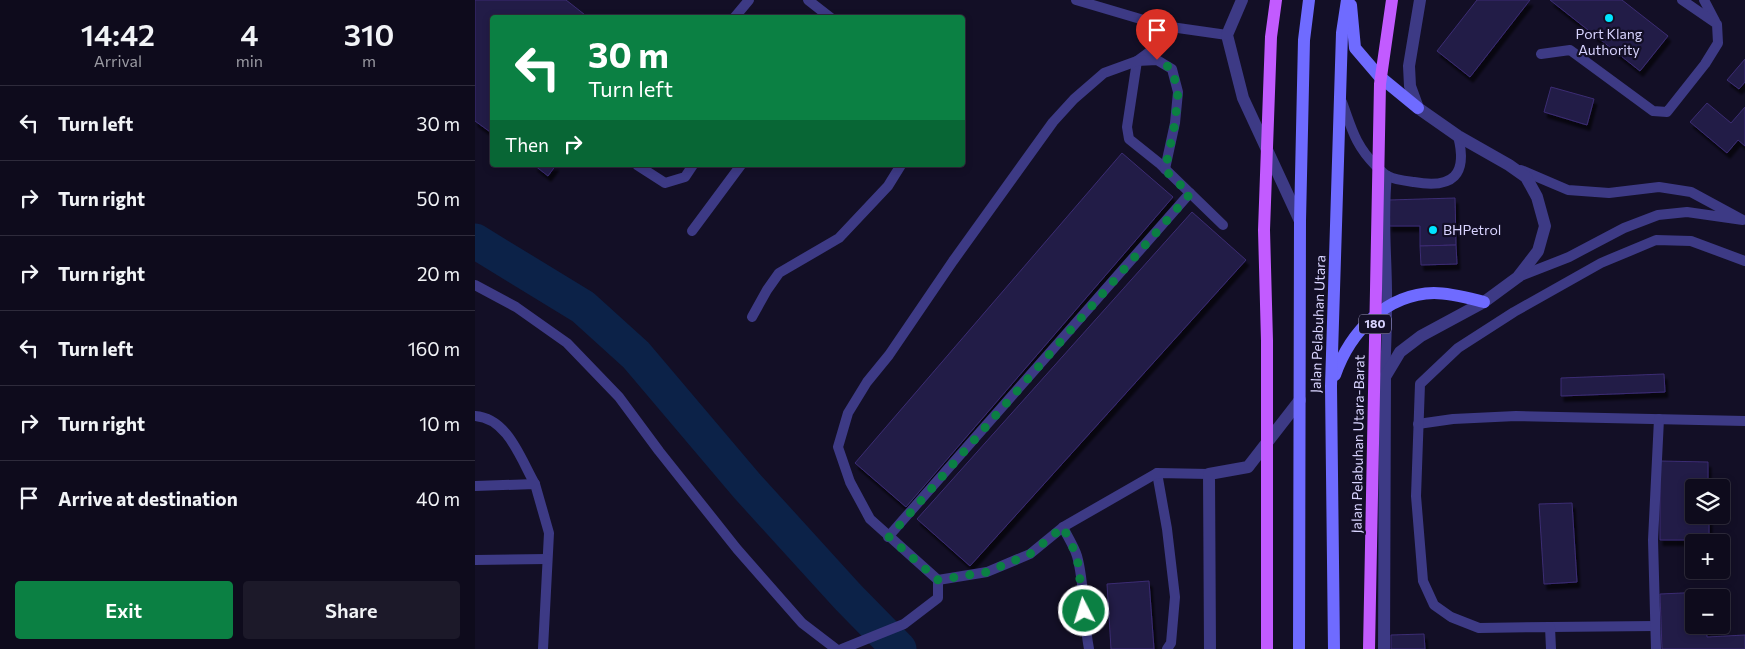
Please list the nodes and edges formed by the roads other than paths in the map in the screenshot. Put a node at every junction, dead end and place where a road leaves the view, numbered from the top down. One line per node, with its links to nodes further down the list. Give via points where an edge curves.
1 (749, 0): 13 (lane)
2 (808, 0): 14 (lane)
3 (1077, 0): 16 (lane)
4 (1242, 0): 17 (street)
5 (1275, 0): 65 (main road, via 1264,230)
6 (1309, 0): 32 (main road, Jalan Pelabuhan Utara, via 1304,40)
7 (1347, 0): 20 (main road, Jalan Pelabuhan Utara, via 1341,33)
8 (1351, 0): 21 (main road, via 1355,48 1379,76)
9 (1392, 0): 68 (main road, Jalan Pelabuhan Utara-Barat / 180, via 1380,84)
10 (1420, 0): 21 (street, via 1409,66 1410,86)
11 (1682, 0): 15 (lane)
12 (1704, 0): 15 (lane)
13 (736, 15)
14 (827, 15)
15 (1717, 24): 18 (lane, via 1718,42 1667,112 1653,111 1570,50)
16 (1164, 26): 17 (lane); 19 (lane, via 1151,50)
17 (1227, 35): 32 (street, via 1243,98)
18 (1541, 54)
19 (1137, 61): 28 (lane, via 1127,127 1129,140); 28 (lane, via 1157,60 1172,69 1178,92); 53 (lane, via 1104,73 1053,122 848,413 838,446 850,482 870,519)
20 (1340, 97): 29 (lane, via 1349,126 1365,154); 42 (main road, Jalan Pelabuhan Utara)
21 (1418, 108): 22 (street)
22 (1458, 136): 23 (street); 29 (lane, via 1462,152 1459,170 1447,182 1426,184)
23 (1509, 165): 31 (lane, via 1567,190 1609,193 1659,187 1691,192); 36 (street, via 1526,177 1537,196 1545,226 1538,251)
24 (640, 167): 25 (lane, via 665,184 685,176)
25 (692, 167)
26 (740, 167): 34 (lane)
27 (900, 167): 40 (lane, via 888,186 839,238 779,273)
28 (1165, 170): 30 (lane)
29 (1387, 176): 39 (lane, via 1384,227)
30 (1190, 194): 33 (lane); 53 (lane)
31 (1744, 220): 36 (lane, via 1687,212 1658,215)
32 (1300, 221): 43 (main road, Jalan Pelabuhan Utara)
33 (1223, 225)
34 (692, 231)
35 (1745, 261): 47 (lane, via 1691,241 1656,240 1601,263 1458,348 1420,384)
36 (1518, 277): 38 (street)
37 (475, 285): 60 (lane, via 516,307 567,343 619,397 737,549 802,623)
38 (1484, 302): 39 (main road, via 1433,293 1411,297); 41 (street, via 1421,336 1400,352)
39 (1387, 307): 41 (lane); 42 (main road, via 1366,322 1351,340)
40 (752, 317)
41 (1385, 377): 69 (street)
42 (1331, 386): 67 (main road, Jalan Pelabuhan Utara)
43 (1300, 400): 49 (street, via 1248,467); 66 (main road, Jalan Pelabuhan Utara)
44 (475, 416): 50 (lane, via 482,416 500,426)
45 (1659, 419): 46 (lane); 47 (lane, via 1516,416); 57 (lane, via 1653,540)
46 (1745, 421)
47 (1418, 424): 58 (lane, via 1416,496 1422,572 1434,606 1479,628)
48 (1157, 472): 49 (lane); 52 (lane); 63 (lane, via 1175,597 1171,643)
49 (1209, 474): 64 (street)
50 (535, 484): 51 (lane); 54 (lane, via 549,533)
51 (475, 486)
52 (1063, 527): 56 (lane, via 1030,554 987,572); 62 (lane, via 1077,556)
53 (889, 537): 56 (lane)
54 (547, 559): 55 (lane); 59 (lane)
55 (475, 560)
56 (938, 580): 61 (lane, via 938,598 904,624)
57 (1655, 626): 58 (lane); 71 (lane)
58 (1550, 627): 70 (lane)
59 (543, 649)
60 (835, 649)
61 (842, 649)
62 (1089, 649)
63 (1167, 649)
64 (1210, 649)
65 (1267, 649)
66 (1299, 649)
67 (1334, 649)
68 (1369, 649)
69 (1384, 649)
70 (1551, 649)
71 (1655, 649)

